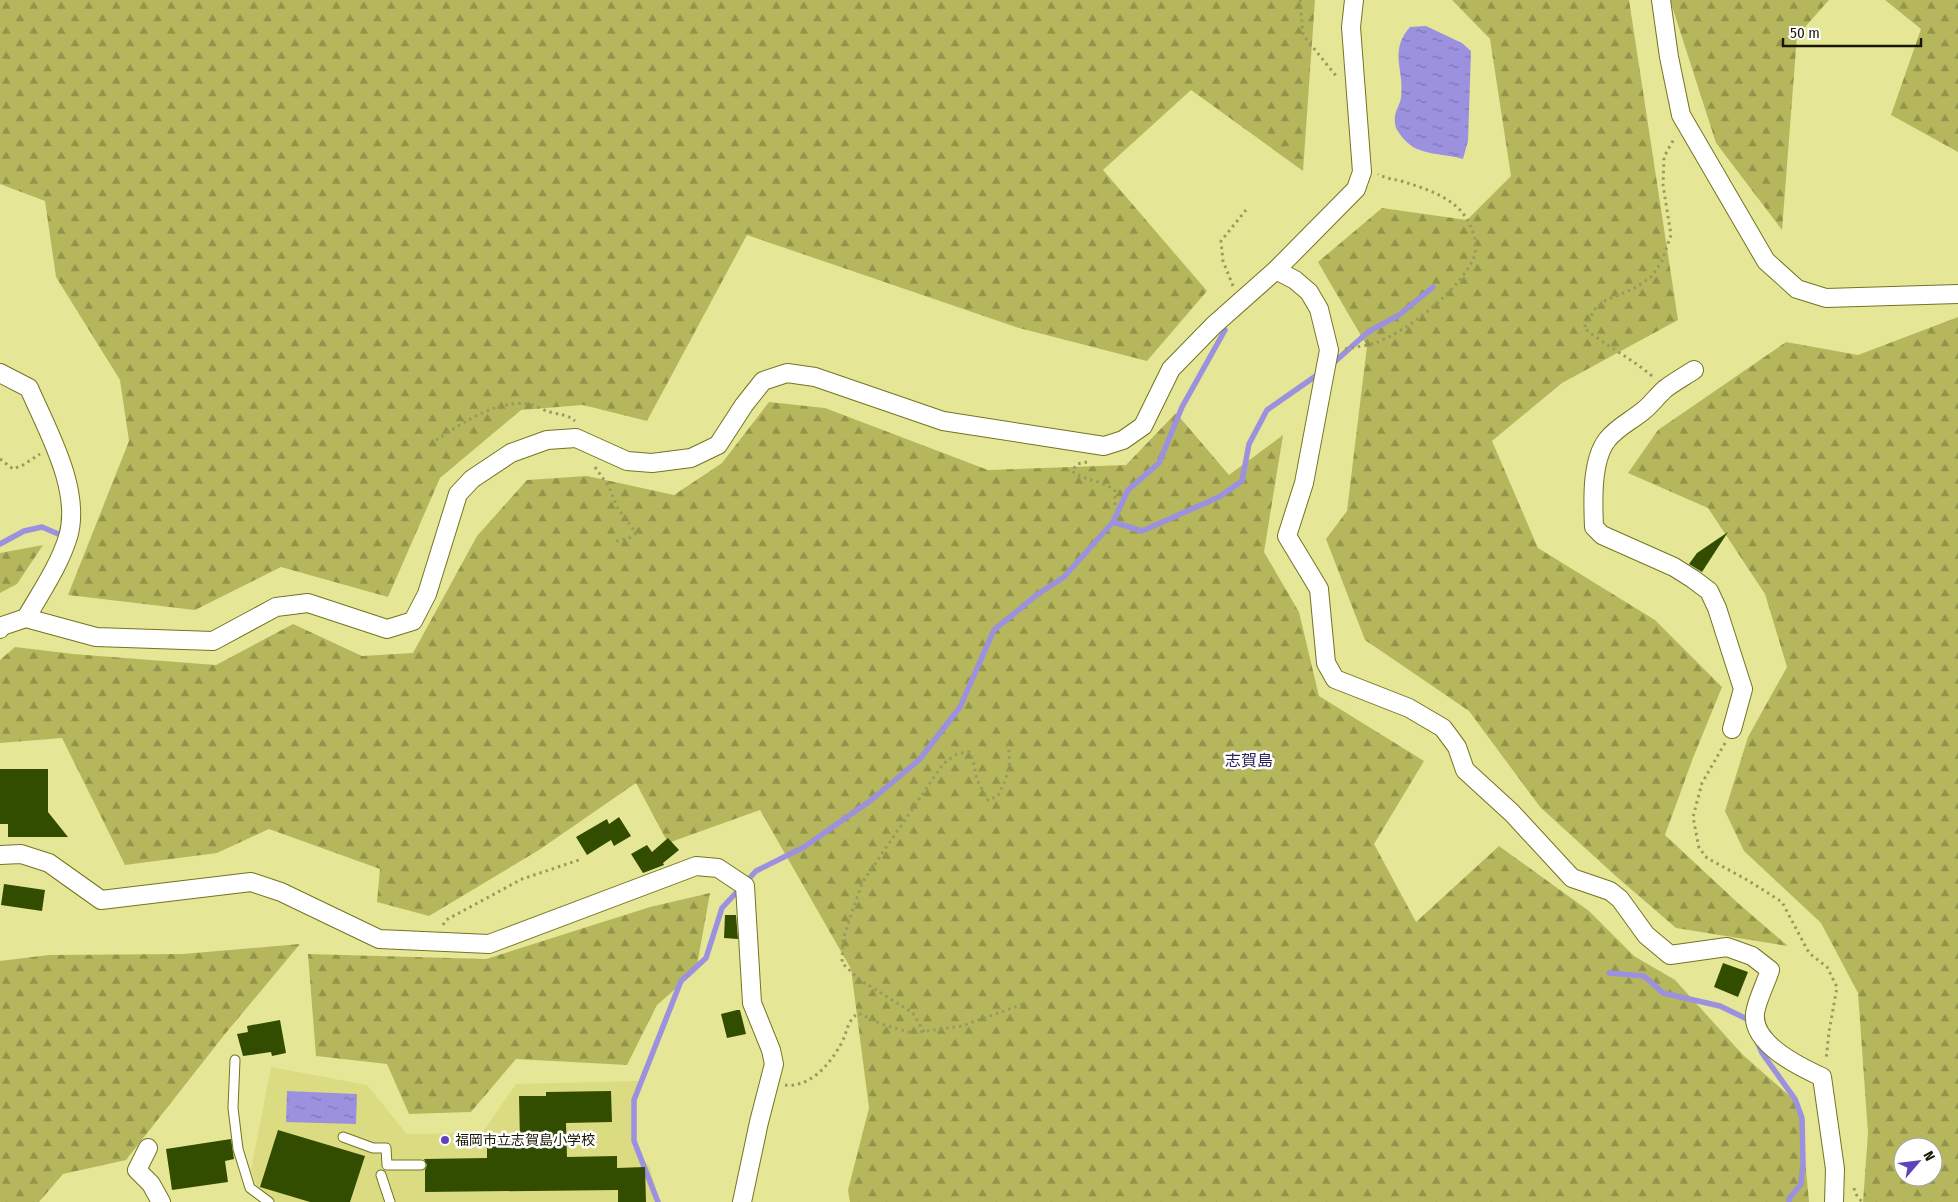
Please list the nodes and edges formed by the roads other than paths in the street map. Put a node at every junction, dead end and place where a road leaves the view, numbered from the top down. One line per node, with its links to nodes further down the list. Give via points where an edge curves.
1 (1354, 0): 3 (street, via 1351,28 1362,172 1356,189)
2 (1661, 0): 4 (street, via 1681,115 1766,261 1797,289 1826,298)
3 (1276, 270): 7 (street, via 1214,324 1171,369 1143,426 1123,440 1104,446 943,421 815,377 787,372 763,381 718,445 691,458 652,463 627,461 576,438 547,440 511,453 472,479 458,494 427,594 413,621 388,629 308,603 276,607 213,641 189,641 96,637); 20 (street, via 1309,292 1319,309 1330,350 1304,483 1287,536 1319,589 1326,663 1335,680 1410,708 1443,728 1458,747 1465,770 1512,813 1572,878 1610,891 1646,934 1670,955 1726,947 1752,956 1770,970 1755,1015 1760,1036 1798,1066 1822,1077 1834,1168)
4 (1958, 294)
5 (1694, 370): 9 (street, via 1666,388 1607,441 1599,458 1595,479 1594,527 1602,535 1674,568 1709,592 1743,689)
6 (0, 373): 7 (street, via 29,388 68,484 71,509 69,535 58,564)
7 (26, 618): 8 (street)
8 (0, 629)
9 (1732, 729)
10 (0, 855): 19 (street, via 21,854 49,862 101,900 251,882 281,892 379,939 489,944 696,866 718,868 745,886 752,1003 772,1050 774,1064)
11 (235, 1060): 17 (lane, via 233,1108 238,1149 250,1188)
12 (343, 1137): 14 (lane, via 373,1148 386,1148 386,1165)
13 (148, 1148): 16 (street, via 137,1170 151,1184)
14 (421, 1165)
15 (381, 1175): 18 (lane)
16 (161, 1202)
17 (269, 1202)
18 (390, 1202)
19 (742, 1202)
20 (1834, 1202)

